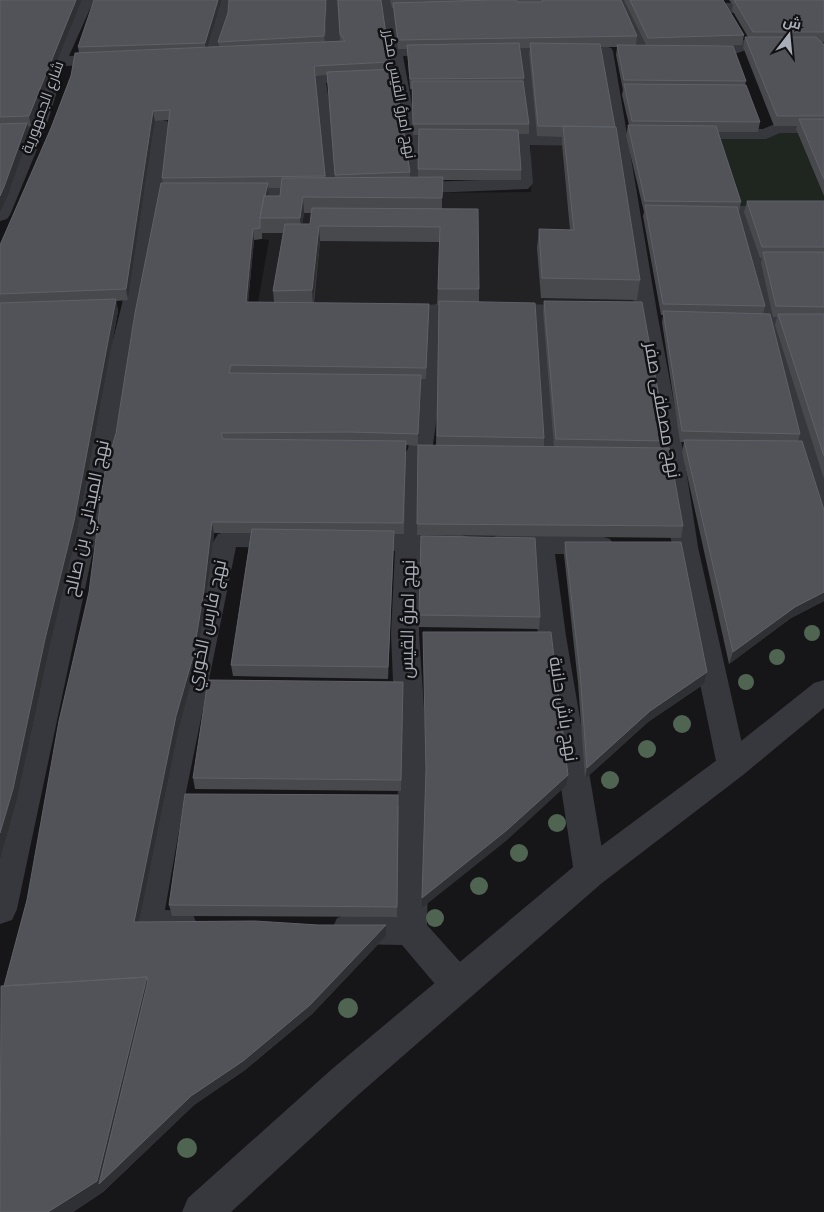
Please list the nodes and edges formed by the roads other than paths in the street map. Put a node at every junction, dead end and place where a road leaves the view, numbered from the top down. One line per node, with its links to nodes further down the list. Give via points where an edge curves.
1 (86, 0): 22 (street, شارع الجمهورية)
2 (227, 0): 19 (street)
3 (331, 0): 11 (street, via 332,47)
4 (619, 0): 15 (street)
5 (724, 4): 7 (street); 9 (street)
6 (384, 5): 8 (street); 13 (street, نهج امرؤ القيس مكرر)
7 (824, 6)
8 (404, 10)
9 (737, 37): 10 (street); 17 (street); 23 (street)
10 (822, 46)
11 (290, 50)
12 (526, 50): 13 (street); 14 (street); 27 (street)
13 (393, 51): 24 (street, نهج امرؤ القيس مكرر)
14 (605, 51): 15 (street); 34 (street, نهج مصطفى صفر, via 621,93)
15 (643, 51): 16 (street)
16 (663, 51)
17 (682, 51)
18 (231, 53): 19 (street)
19 (211, 54): 20 (street)
20 (192, 55)
21 (125, 58): 22 (street)
22 (58, 61): 40 (street, شارع الجمهورية, via 27,131)
23 (738, 67)
24 (400, 83): 25 (street); 33 (street, نهج امرؤ القيس مكرر); 38 (street, via 317,80 327,140 341,189)
25 (421, 90)
26 (507, 90): 27 (street)
27 (527, 90): 35 (street)
28 (758, 117): 32 (street)
29 (161, 125): 66 (street, نهج الميداني بن صالح, via 163,191 123,305 110,399 80,551)
30 (824, 128): 32 (street, via 777,128)
31 (668, 134): 32 (street)
32 (766, 134)
33 (407, 137): 35 (street); 37 (street, نهج امرؤ القيس مكرر)
34 (626, 137): 35 (street); 54 (street, نهج مصطفى صفر, via 641,214 646,314)
35 (526, 139): 37 (street, via 521,185)
36 (387, 188): 37 (street)
37 (416, 188)
38 (212, 190)
39 (824, 211): 44 (street, via 736,214 762,261)
40 (0, 215)
41 (537, 310): 42 (street); 47 (street, نهج امرؤ القيس, via 446,310 420,382); 48 (street)
42 (596, 311)
43 (711, 319): 44 (street)
44 (770, 321): 45 (street); 49 (street, via 797,449)
45 (824, 322)
46 (391, 451): 47 (street)
47 (430, 452): 50 (street, نهج امرؤ القيس, via 414,458)
48 (548, 454)
49 (824, 501)
50 (408, 542): 51 (street, نهج فارس الخوري); 55 (street, نهج امرؤ القيس); 61 (street, نهج فارس الخوري, via 228,540 223,547)
51 (541, 544): 52 (street, نهج فارس الخوري); 58 (street, نهج باش حانبة)
52 (628, 546)
53 (656, 546): 54 (street)
54 (685, 546): 64 (street, نهج مصطفى صفر)
55 (405, 634): 56 (street); 60 (street, نهج امرؤ القيس)
56 (434, 634)
57 (523, 636): 58 (street)
58 (552, 636): 65 (street, نهج باش حانبة)
59 (377, 685): 60 (street)
60 (406, 685): 69 (street, نهج امرؤ القيس, via 399,798)
61 (193, 688): 62 (street); 67 (street, نهج فارس الخوري, via 183,802 146,921 147,925)
62 (222, 688)
63 (824, 691): 64 (street)
64 (732, 766): 65 (street)
65 (590, 873): 70 (street)
66 (0, 909)
67 (212, 926)
68 (321, 929): 69 (street)
69 (410, 930): 70 (street)
70 (458, 985): 71 (street)
71 (202, 1212)

